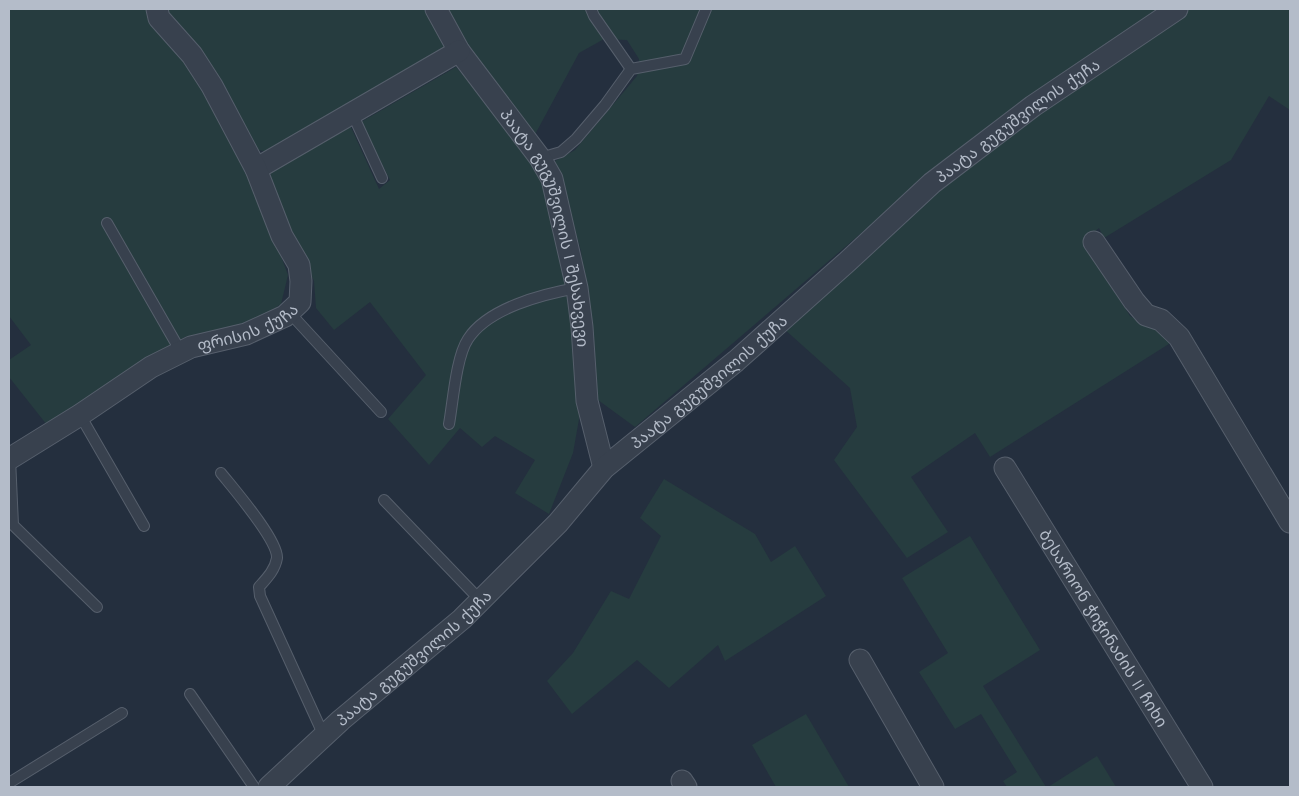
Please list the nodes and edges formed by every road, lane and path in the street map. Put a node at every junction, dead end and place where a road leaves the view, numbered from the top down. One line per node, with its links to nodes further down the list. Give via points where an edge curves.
1 (157, 9): 10 (street, ფრისის ქუჩა, via 159,18 192,54 212,86)
2 (436, 9): 6 (street, პაატა გუგუშვილის I შესახვევი)
3 (590, 9): 7 (lane)
4 (706, 9): 7 (lane, via 684,59)
5 (1177, 9): 21 (street, პაატა გუგუშვილის ქუჩა, via 1033,106 932,184 736,361)
6 (459, 51): 8 (street); 9 (street, პაატა გუგუშვილის I შესახვევი)
7 (631, 69): 9 (lane, via 576,139 561,152)
8 (352, 113): 10 (street); 11 (lane)
9 (540, 158): 14 (street, პაატა გუგუშვილის I შესახვევი, via 552,178)
10 (256, 169): 15 (street, ფრისის ქუჩა, via 282,236 299,265 300,302)
11 (382, 178)
12 (107, 223): 16 (lane)
13 (1094, 242): 25 (street, via 1146,315 1161,320 1180,337)
14 (577, 288): 19 (lane, via 551,292 513,306 487,319 468,339 460,359); 21 (street, პაატა გუგუშვილის I შესახვევი, via 587,401)
15 (289, 312): 16 (street, ფრისის ქუჩა, via 246,334); 17 (lane)
16 (181, 352): 18 (street, ფრისის ქუჩა, via 151,367)
17 (381, 412)
18 (80, 415): 20 (street, ფრისის ქუჩა); 26 (lane)
19 (449, 424)
20 (9, 458): 28 (lane, via 13,525)
21 (604, 468): 27 (street, პაატა გუგუშვილის ქუჩა, via 558,523)
22 (1006, 468): 37 (street, ბესარიონ ჭიჭინაძის II ჩიხი)
23 (221, 473): 32 (lane, via 270,537 276,550 274,570 259,588 260,596)
24 (384, 500): 27 (lane)
25 (1290, 522)
26 (144, 526)
27 (481, 601): 32 (street, პაატა გუგუშვილის ქუჩა)
28 (97, 607)
29 (860, 660): 36 (street)
30 (190, 694): 34 (lane)
31 (122, 713): 33 (lane)
32 (324, 736): 35 (street, პაატა გუგუშვილის ქუჩა)
33 (9, 783)
34 (254, 787)
35 (269, 787)
36 (933, 787)
37 (1202, 787)

